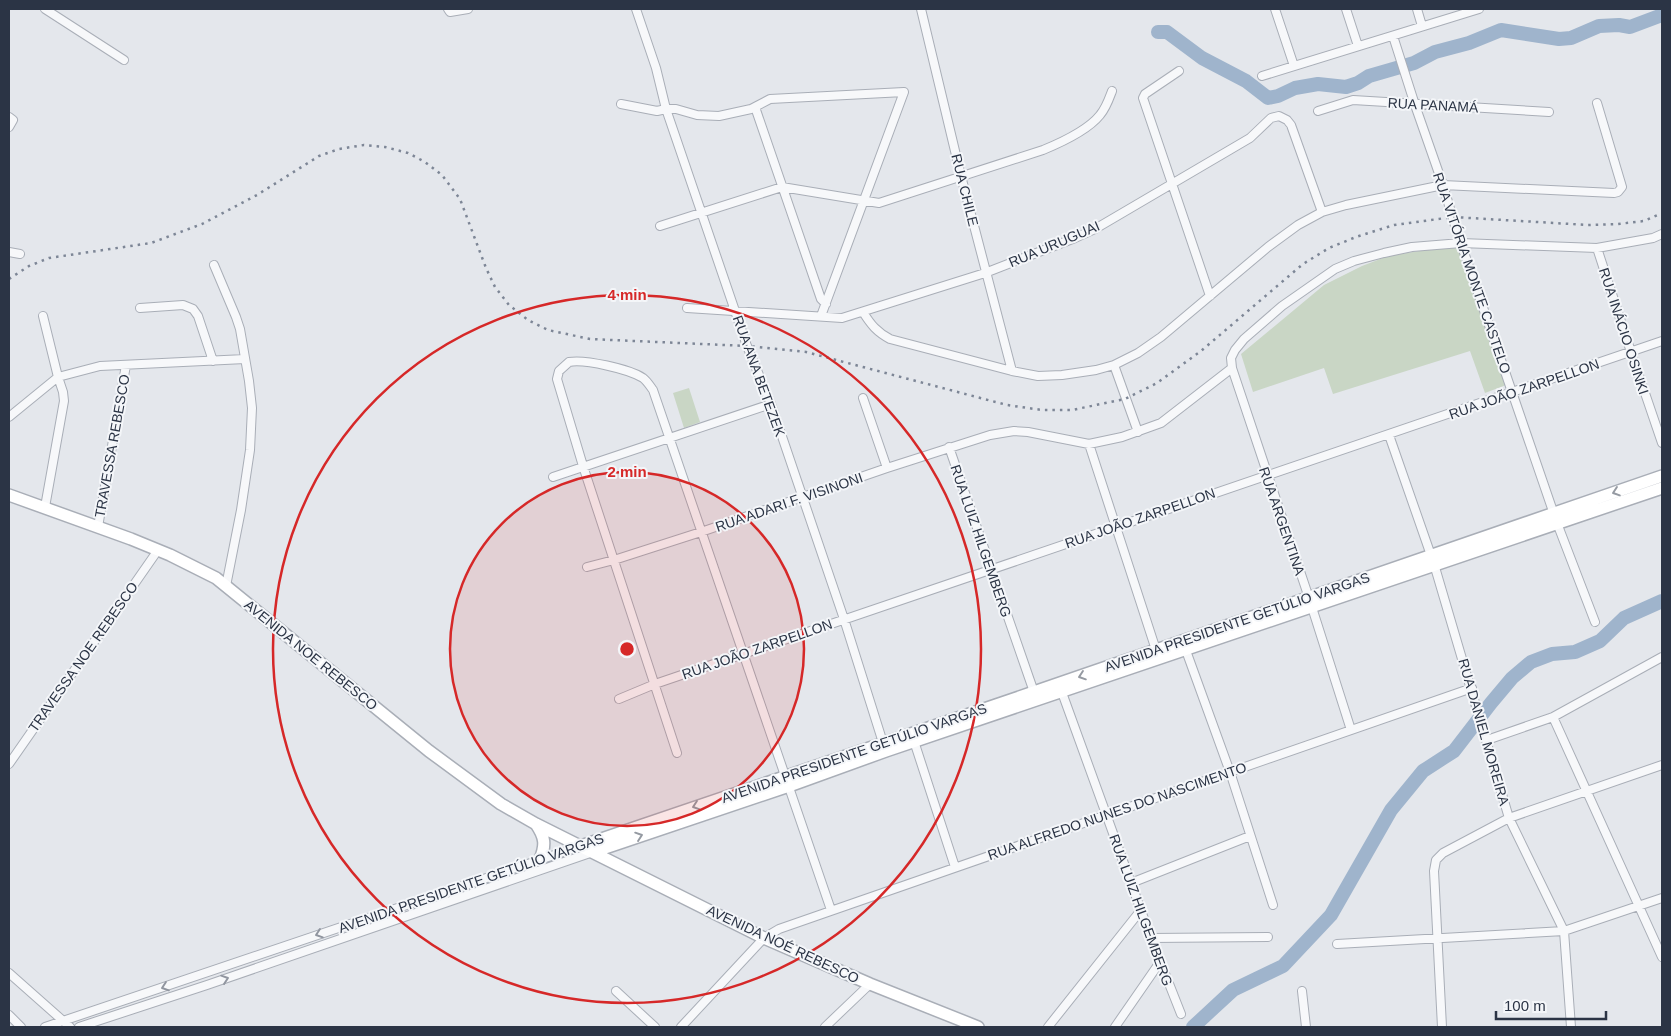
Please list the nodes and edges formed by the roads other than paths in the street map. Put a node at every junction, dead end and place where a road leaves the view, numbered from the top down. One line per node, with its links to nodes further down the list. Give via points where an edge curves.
1 (45, 9): 13 (street)
2 (448, 9): 3 (street, via 450,12)
3 (468, 9)
4 (636, 9): 22 (street, RUA ANA BETEZEK)
5 (922, 9): 25 (street, RUA CHILE)
6 (1275, 9): 14 (street)
7 (1346, 9): 12 (street)
8 (1417, 9): 10 (street)
9 (1478, 9): 10 (street)
10 (1422, 26): 11 (street)
11 (1393, 36): 12 (street); 20 (street, RUA VITÓRIA MONTE CASTELO)
12 (1358, 46): 14 (street)
13 (124, 60)
14 (1294, 66): 16 (street)
15 (1179, 71): 26 (street, via 1143,98)
16 (1262, 76)
17 (1112, 91): 25 (street, via 1099,117 1070,138)
18 (1597, 103): 27 (street, via 1622,187 1618,192)
19 (621, 104): 22 (street, via 657,111)
20 (1415, 105): 23 (street, RUA PANAMÁ, via 1353,100); 24 (street, RUA PANAMÁ); 27 (street, RUA VITÓRIA MONTE CASTELO)
21 (755, 107): 22 (street, via 719,116); 28 (street); 29 (street, via 770,99 904,92)
22 (666, 109): 30 (street, RUA ANA BETEZEK)
23 (1318, 111)
24 (1549, 112)
25 (961, 176): 29 (street, via 879,203); 39 (street, RUA CHILE)
26 (1170, 184): 31 (street, RUA URUGUAI, via 1250,138 1270,118 1279,116 1291,125); 39 (street, RUA URUGUAI, via 1088,232); 40 (street)
27 (1443, 185): 31 (street); 34 (street, RUA VITÓRIA MONTE CASTELO)
28 (782, 187): 29 (street); 30 (street); 41 (street, via 821,299)
29 (863, 199): 41 (street)
30 (701, 212): 32 (street); 44 (street, RUA ANA BETEZEK)
31 (1322, 212): 40 (street, via 1268,247)
32 (660, 226)
33 (1662, 234): 35 (street)
34 (1461, 243): 35 (street); 54 (street, via 1384,253 1335,270 1282,306 1244,339 1231,358); 57 (street, RUA VITÓRIA MONTE CASTELO)
35 (1597, 248): 49 (street, RUA INÁCIO OSINKI)
36 (9, 252): 37 (street)
37 (20, 254)
38 (214, 265): 50 (street, via 236,317)
39 (985, 273): 45 (street, RUA URUGUAI); 55 (street, RUA CHILE)
40 (1210, 296): 53 (street, via 1161,337)
41 (826, 304): 47 (street)
42 (140, 308): 51 (street, via 184,305 193,309)
43 (687, 308): 44 (street, RUA URUGUAI)
44 (735, 311): 47 (street, RUA URUGUAI); 59 (street, RUA ANA BETEZEK)
45 (864, 312): 47 (street, RUA URUGUAI, via 842,318); 55 (street, via 872,327 890,339)
46 (43, 316): 56 (street)
47 (821, 316)
48 (1662, 341): 49 (street, RUA JOÃO ZARPELLON)
49 (1631, 352): 57 (street, RUA JOÃO ZARPELLON); 64 (street, RUA INÁCIO OSINKI)
50 (245, 359): 51 (street); 85 (street, via 252,408 250,450)
51 (213, 361): 52 (street)
52 (126, 365): 56 (street, via 100,366); 77 (street, TRAVESSA REBESCO)
53 (1114, 365): 55 (street, via 1062,375 1038,376); 61 (street)
54 (1232, 368): 61 (street, via 1161,423); 69 (street, RUA ARGENTINA)
55 (1012, 371)
56 (58, 377): 60 (street); 75 (street, via 64,401)
57 (1512, 392): 62 (street, RUA JOÃO ZARPELLON); 76 (street, RUA VITÓRIA MONTE CASTELO)
58 (863, 398): 68 (street)
59 (770, 404): 63 (street); 74 (street, RUA ANA BETEZEK)
60 (9, 417)
61 (1138, 432): 65 (street)
62 (1389, 435): 69 (street, RUA JOÃO ZARPELLON); 82 (street, RUA DANIEL MOREIRA)
63 (669, 438): 67 (street); 67 (street, via 653,390 644,379 633,373 585,361 569,362 557,379); 79 (street)
64 (1662, 442)
65 (1089, 444): 66 (street, RUA ADARI F. VISINONI, via 1014,431); 78 (street)
66 (948, 447): 68 (street, RUA ADARI F. VISINONI); 84 (street, RUA LUIZ HILGEMBERG)
67 (583, 466): 71 (street); 81 (street)
68 (887, 468): 74 (street, RUA ADARI F. VISINONI)
69 (1267, 475): 78 (street, RUA JOÃO ZARPELLON); 86 (street, RUA ARGENTINA)
70 (1662, 476): 76 (main road, AVENIDA PRESIDENTE GETÚLIO VARGAS, one-way to 76)
71 (553, 477)
72 (1662, 488): 76 (main road, AVENIDA PRESIDENTE GETÚLIO VARGAS)
73 (9, 495): 75 (main road, AVENIDA NOE REBESCO)
74 (803, 497): 79 (street, RUA ADARI F. VISINONI); 87 (street, RUA ANA BETEZEK)
75 (44, 507): 77 (main road, AVENIDA NOE REBESCO)
76 (1555, 518): 82 (main road, AVENIDA PRESIDENTE GETÚLIO VARGAS); 88 (street, RUA VITÓRIA MONTE CASTELO)
77 (98, 527): 80 (main road, AVENIDA NOE REBESCO)
78 (1115, 527): 84 (street, RUA JOÃO ZARPELLON); 90 (street)
79 (701, 532): 81 (street, RUA ADARI F. VISINONI); 91 (street)
80 (158, 550): 85 (main road, AVENIDA NOE REBESCO); 104 (street, TRAVESSA NOE REBESCO)
81 (614, 560): 83 (street, RUA ADARI F. VISINONI); 93 (street)
82 (1433, 560): 86 (main road, AVENIDA PRESIDENTE GETÚLIO VARGAS); 95 (street, RUA DANIEL MOREIRA)
83 (587, 567)
84 (991, 569): 87 (street, RUA JOÃO ZARPELLON); 96 (street, RUA LUIZ HILGEMBERG)
85 (226, 586): 111 (main road, AVENIDA NOE REBESCO, via 429,751 501,804)
86 (1310, 602): 89 (main road, AVENIDA PRESIDENTE GETÚLIO VARGAS); 99 (street, RUA ARGENTINA)
87 (844, 619): 91 (street, RUA JOÃO ZARPELLON); 102 (street, RUA ANA BETEZEK)
88 (1595, 622)
89 (1184, 645): 90 (main road, AVENIDA PRESIDENTE GETÚLIO VARGAS); 94 (main road, AVENIDA PRESIDENTE GETÚLIO VARGAS); 106 (street)
90 (1156, 650): 94 (main road, AVENIDA PRESIDENTE GETÚLIO VARGAS, one-way to 94)
91 (744, 654): 93 (street, RUA JOÃO ZARPELLON); 107 (street)
92 (1662, 657): 98 (street)
93 (655, 684): 97 (street, RUA JOÃO ZARPELLON); 103 (street)
94 (1060, 688): 96 (main road, AVENIDA PRESIDENTE GETÚLIO VARGAS); 109 (street, RUA LUIZ HILGEMBERG)
95 (1472, 688): 99 (street, RUA ALFREDO NUNES DO NASCIMENTO); 101 (street, RUA DANIEL MOREIRA)
96 (1036, 696): 100 (main road, AVENIDA PRESIDENTE GETÚLIO VARGAS)
97 (619, 699)
98 (1553, 716): 101 (street); 108 (street)
99 (1351, 730): 106 (street, RUA ALFREDO NUNES DO NASCIMENTO)
100 (912, 738): 102 (main road, AVENIDA PRESIDENTE GETÚLIO VARGAS); 116 (street)
101 (1487, 740): 110 (street, RUA DANIEL MOREIRA)
102 (885, 747): 107 (main road, AVENIDA PRESIDENTE GETÚLIO VARGAS)
103 (677, 753)
104 (9, 764)
105 (1662, 765): 108 (street)
106 (1230, 772): 109 (street, RUA ALFREDO NUNES DO NASCIMENTO); 112 (street)
107 (787, 781): 113 (main road, AVENIDA PRESIDENTE GETÚLIO VARGAS, one-way to 113); 114 (main road, AVENIDA PRESIDENTE GETÚLIO VARGAS, one-way to 107); 123 (street)
108 (1586, 791): 110 (street); 121 (street)
109 (1106, 815): 116 (street, RUA ALFREDO NUNES DO NASCIMENTO); 117 (street, RUA LUIZ HILGEMBERG)
110 (1509, 818): 125 (street, RUA DANIEL MOREIRA); 129 (street, via 1443,853 1436,860)
111 (536, 824): 113 (main road, AVENIDA NOE REBESCO); 115 (main road, via 544,838)
112 (1250, 836): 117 (street); 122 (street)
113 (581, 846): 114 (main road, AVENIDA NOE REBESCO); 115 (street, AVENIDA PRESIDENTE GETÚLIO VARGAS)
114 (593, 852): 120 (street, AVENIDA PRESIDENTE GETÚLIO VARGAS); 127 (main road, AVENIDA NOÉ REBESCO)
115 (540, 859): 118 (street, AVENIDA PRESIDENTE GETÚLIO VARGAS)
116 (955, 867): 123 (street, RUA ALFREDO NUNES DO NASCIMENTO)
117 (1131, 882): 124 (street, RUA LUIZ HILGEMBERG)
118 (434, 895): 120 (street); 139 (street, AVENIDA PRESIDENTE GETÚLIO VARGAS, one-way to 139)
119 (1662, 898): 121 (street)
120 (438, 905): 143 (street, AVENIDA PRESIDENTE GETÚLIO VARGAS, one-way to 120)
121 (1640, 905): 125 (street); 131 (street)
122 (1274, 906)
123 (830, 910): 127 (street, RUA ALFREDO NUNES DO NASCIMENTO)
124 (1141, 910): 128 (street, RUA LUIZ HILGEMBERG); 148 (street)
125 (1564, 931): 129 (street); 152 (street, RUA DANIEL MOREIRA)
126 (1268, 936): 128 (street)
127 (764, 938): 134 (main road, AVENIDA NOÉ REBESCO); 145 (street, RUA ALFREDO NUNES DO NASCIMENTO)
128 (1151, 938): 132 (street, RUA LUIZ HILGEMBERG)
129 (1438, 939): 130 (street); 151 (street)
130 (1337, 944)
131 (1662, 957)
132 (1160, 962): 137 (street, RUA LUIZ HILGEMBERG); 149 (street)
133 (9, 973): 139 (street)
134 (870, 984): 146 (street); 147 (main road, AVENIDA NOÉ REBESCO)
135 (616, 991): 144 (street)
136 (1302, 991): 150 (street)
137 (1181, 1014)
138 (9, 1015): 140 (street)
139 (63, 1021): 141 (street, AVENIDA PRESIDENTE GETÚLIO VARGAS); 142 (street)
140 (21, 1027)
141 (45, 1027)
142 (70, 1027)
143 (79, 1027)
144 (655, 1027)
145 (682, 1027)
146 (825, 1027)
147 (974, 1027)
148 (1048, 1027)
149 (1115, 1027)
150 (1306, 1027)
151 (1442, 1027)
152 (1571, 1027)

